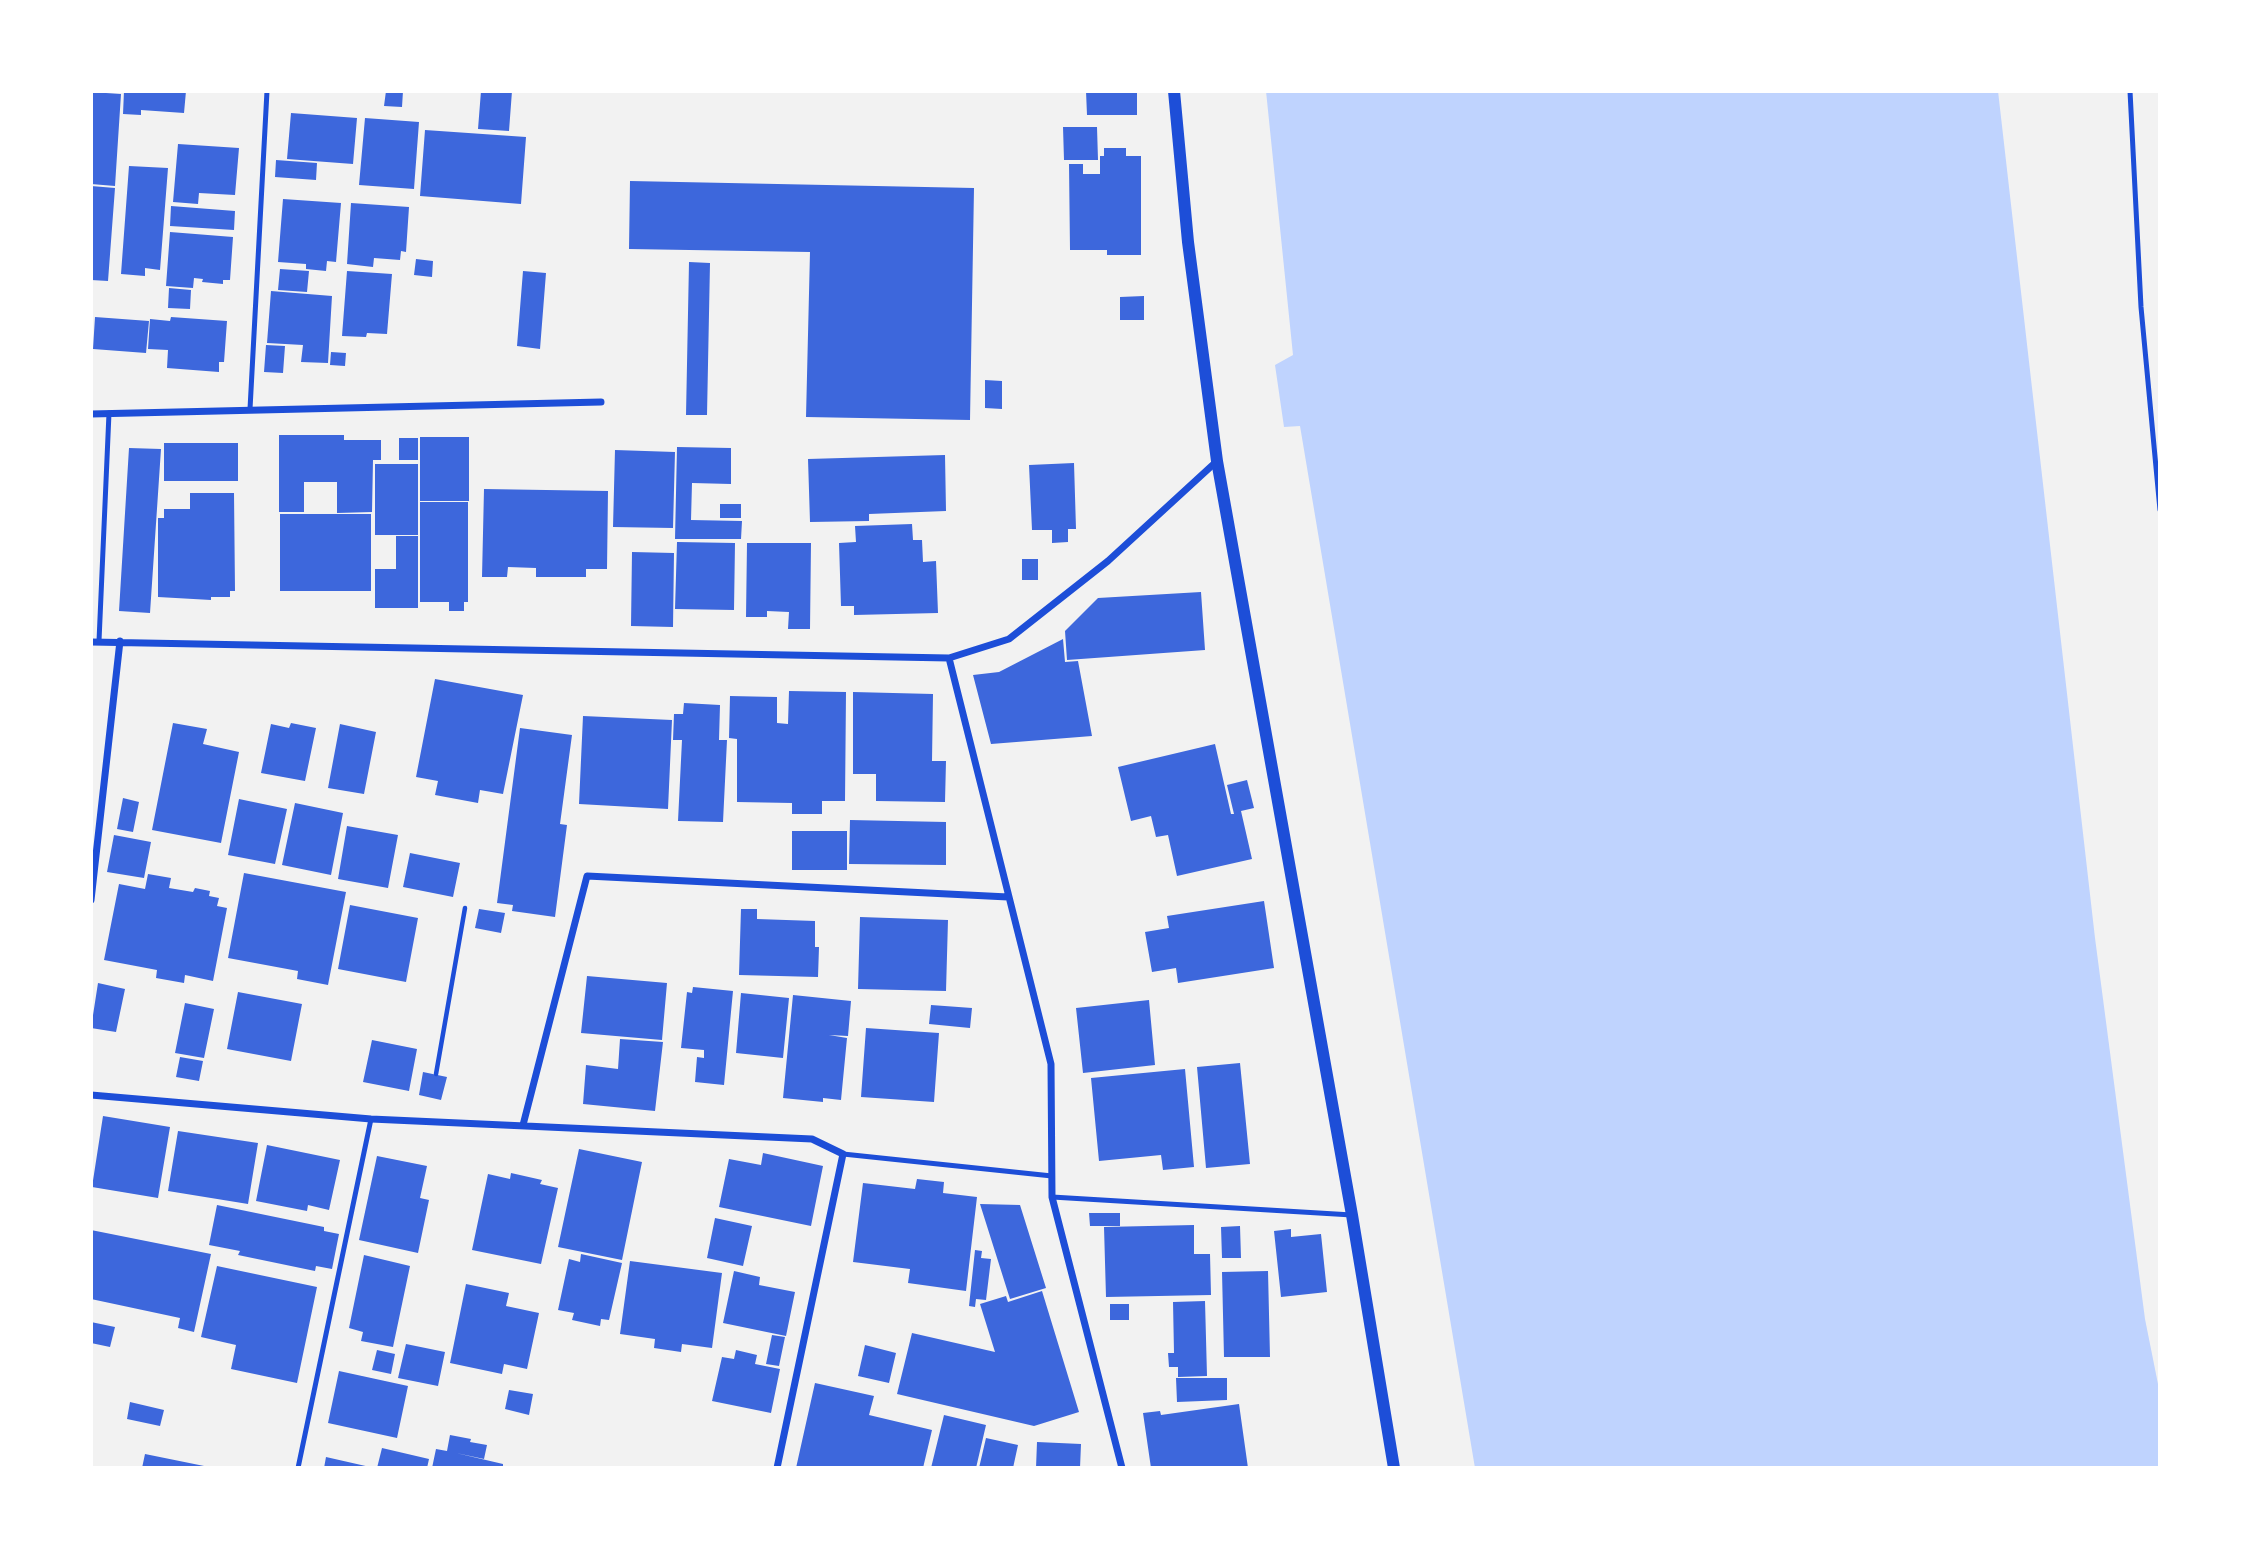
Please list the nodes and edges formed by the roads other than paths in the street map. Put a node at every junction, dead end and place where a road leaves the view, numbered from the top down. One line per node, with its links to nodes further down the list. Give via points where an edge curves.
1 (267, 91): 5 (lane)
2 (1174, 91): 8 (street, via 1188,242)
3 (2130, 91): 9 (lane, via 2141,307)
4 (601, 402): 5 (street)
5 (250, 409): 6 (street)
6 (109, 413): 7 (street); 10 (lane)
7 (91, 414)
8 (1217, 461): 12 (street, via 1108,561 1009,639); 21 (street)
9 (2160, 510)
10 (95, 642): 11 (street)
11 (120, 642): 12 (street); 14 (street)
12 (949, 658): 13 (street)
13 (1008, 897): 17 (street, via 587,876); 19 (street, via 1051,1064)
14 (91, 900)
15 (91, 1095): 16 (street)
16 (371, 1119): 17 (street); 22 (lane)
17 (523, 1125): 18 (street, via 811,1139)
18 (843, 1154): 19 (lane); 23 (street)
19 (1052, 1176): 20 (street)
20 (1052, 1197): 21 (lane); 24 (street)
21 (1352, 1215): 25 (street)
22 (299, 1468)
23 (777, 1468)
24 (1122, 1468)
25 (1394, 1468)

